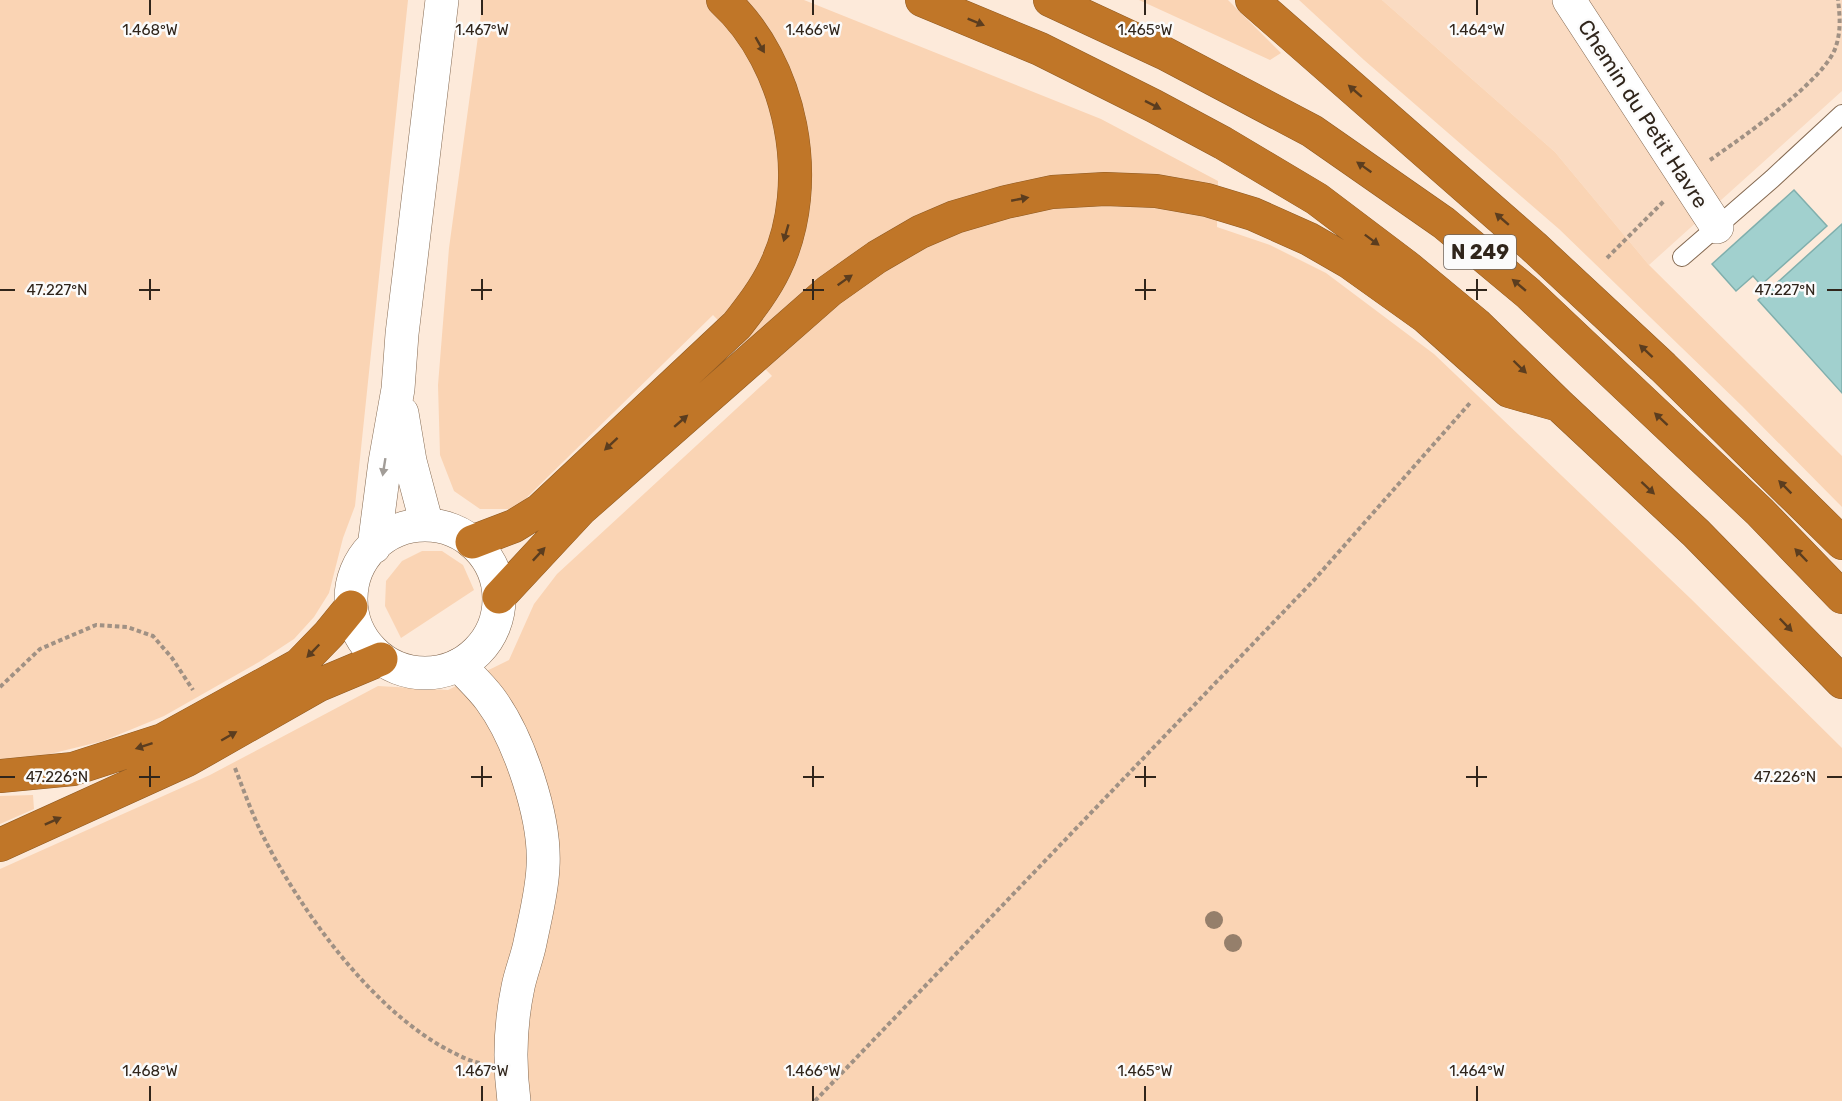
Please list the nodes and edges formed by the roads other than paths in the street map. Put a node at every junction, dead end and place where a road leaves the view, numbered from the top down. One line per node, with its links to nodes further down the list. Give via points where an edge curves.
1 (442, 0): 10 (main road)
2 (723, 0): 13 (highway, one-way to 13, via 758,40 775,72 788,110 794,185 789,227 776,266 737,325 540,510 514,526)
3 (922, 0): 11 (highway, N 249, one-way to 11, via 1040,49 1144,100 1317,199 1476,324)
4 (1050, 0): 17 (highway, N 249, one-way to 4, via 1760,512 1528,292 1444,223 1312,131 1164,52)
5 (1252, 0): 14 (highway, one-way to 5, via 1533,246)
6 (1569, 0): 8 (main road, Chemin du Petit Havre)
7 (1842, 114): 8 (lane)
8 (1717, 227): 9 (lane)
9 (1682, 257)
10 (398, 389): 12 (main road, via 410,460); 15 (main road, one-way to 15)
11 (1559, 405): 16 (highway, one-way to 11, via 580,509 829,291 920,232 1006,201 1053,192 1156,191 1254,214 1349,262 1426,317 1509,391); 21 (highway, N 249, one-way to 21, via 1696,533)
12 (427, 525): 13 (main road, via 451,530); 15 (main road, via 405,528)
13 (472, 542): 16 (main road, via 487,558 496,576)
14 (1842, 543)
15 (374, 547): 18 (main road, via 358,569)
16 (499, 597): 20 (main road, via 489,637)
17 (1842, 597)
18 (351, 607): 19 (main road, via 356,627); 22 (highway, one-way to 22, via 299,665 163,740 73,769)
19 (381, 659): 20 (main road, via 420,673 440,672); 23 (highway, one-way to 19, via 187,760 319,685)
20 (459, 665): 24 (main road, via 490,699 519,751 540,825 543,865 512,1027 510,1066)
21 (1842, 682)
22 (0, 776)
23 (0, 845)
24 (514, 1101)

